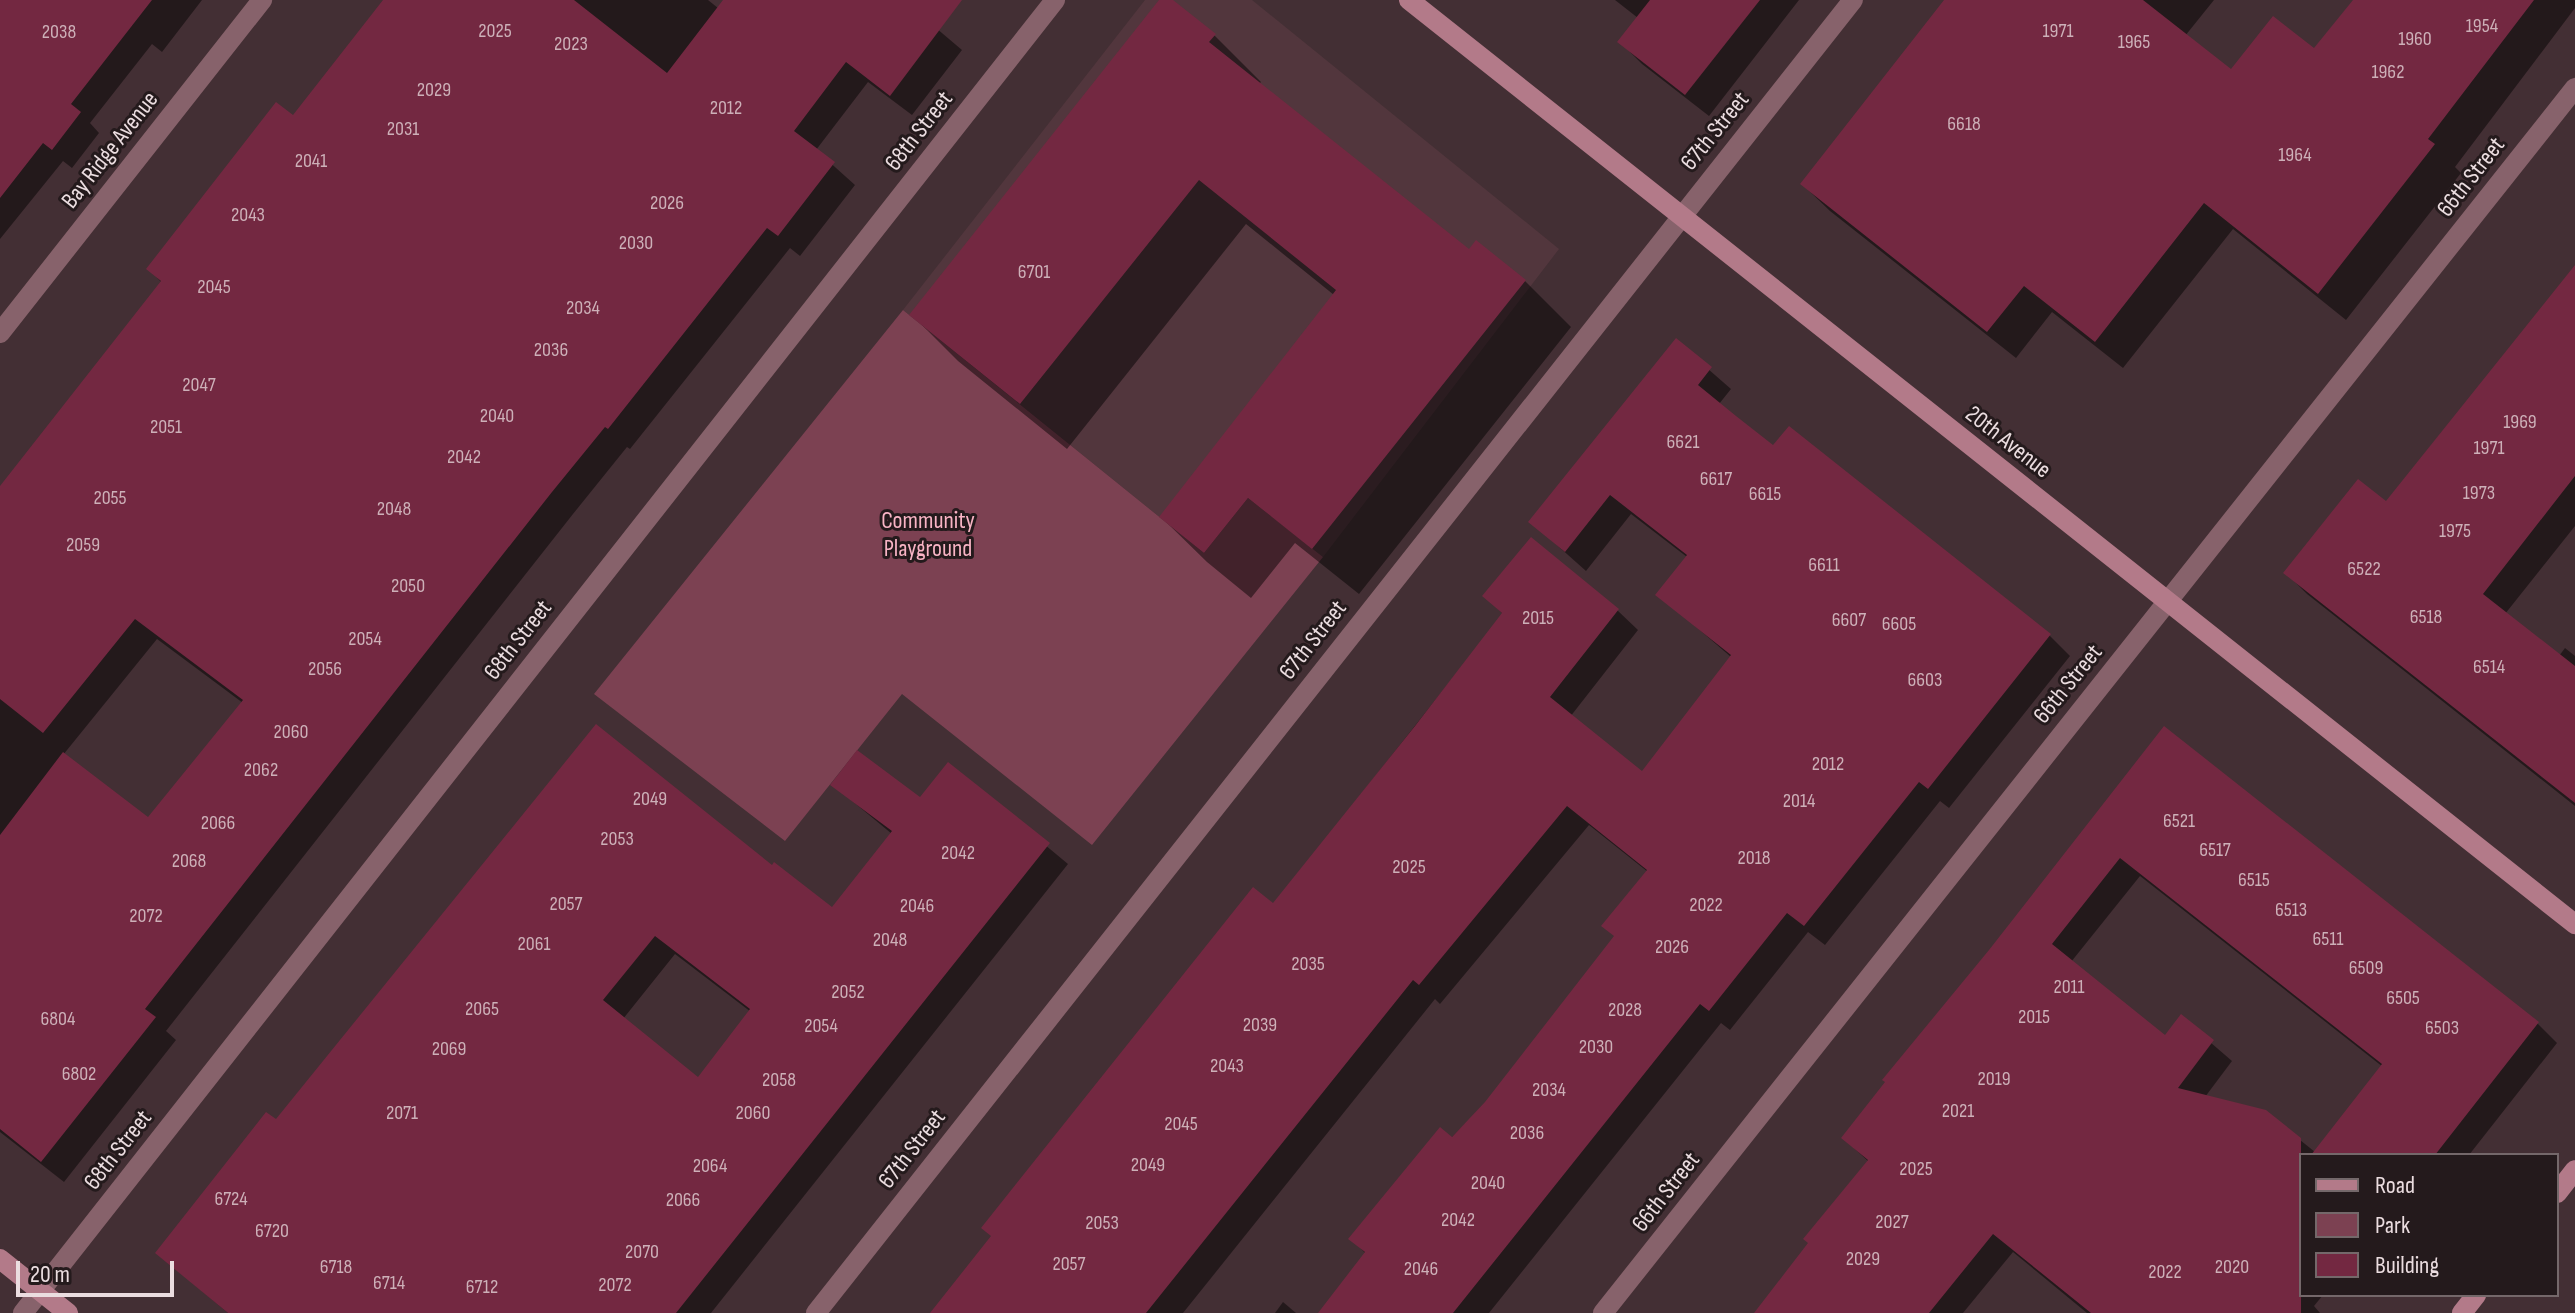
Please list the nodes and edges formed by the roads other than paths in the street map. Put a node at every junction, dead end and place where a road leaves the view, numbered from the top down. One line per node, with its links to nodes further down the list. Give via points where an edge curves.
1 (262, 0): 7 (street, Bay Ridge Avenue)
2 (1055, 0): 13 (street, 68th Street)
3 (1409, 0): 6 (street, 20th Avenue)
4 (1853, 0): 6 (street, 67th Street)
5 (2575, 88): 8 (street, 66th Street)
6 (1681, 216): 8 (street, 20th Avenue); 17 (street, 67th Street)
7 (0, 333)
8 (2167, 602): 9 (street, 20th Avenue); 18 (street, 66th Street)
9 (2575, 924)
10 (2575, 1170): 11 (street)
11 (2559, 1190)
12 (0, 1259): 13 (street)
13 (40, 1290): 15 (street, 68th Street); 16 (street)
14 (2474, 1297): 19 (street)
15 (23, 1313)
16 (68, 1313)
17 (816, 1313)
18 (1603, 1313)
19 (2462, 1313)

